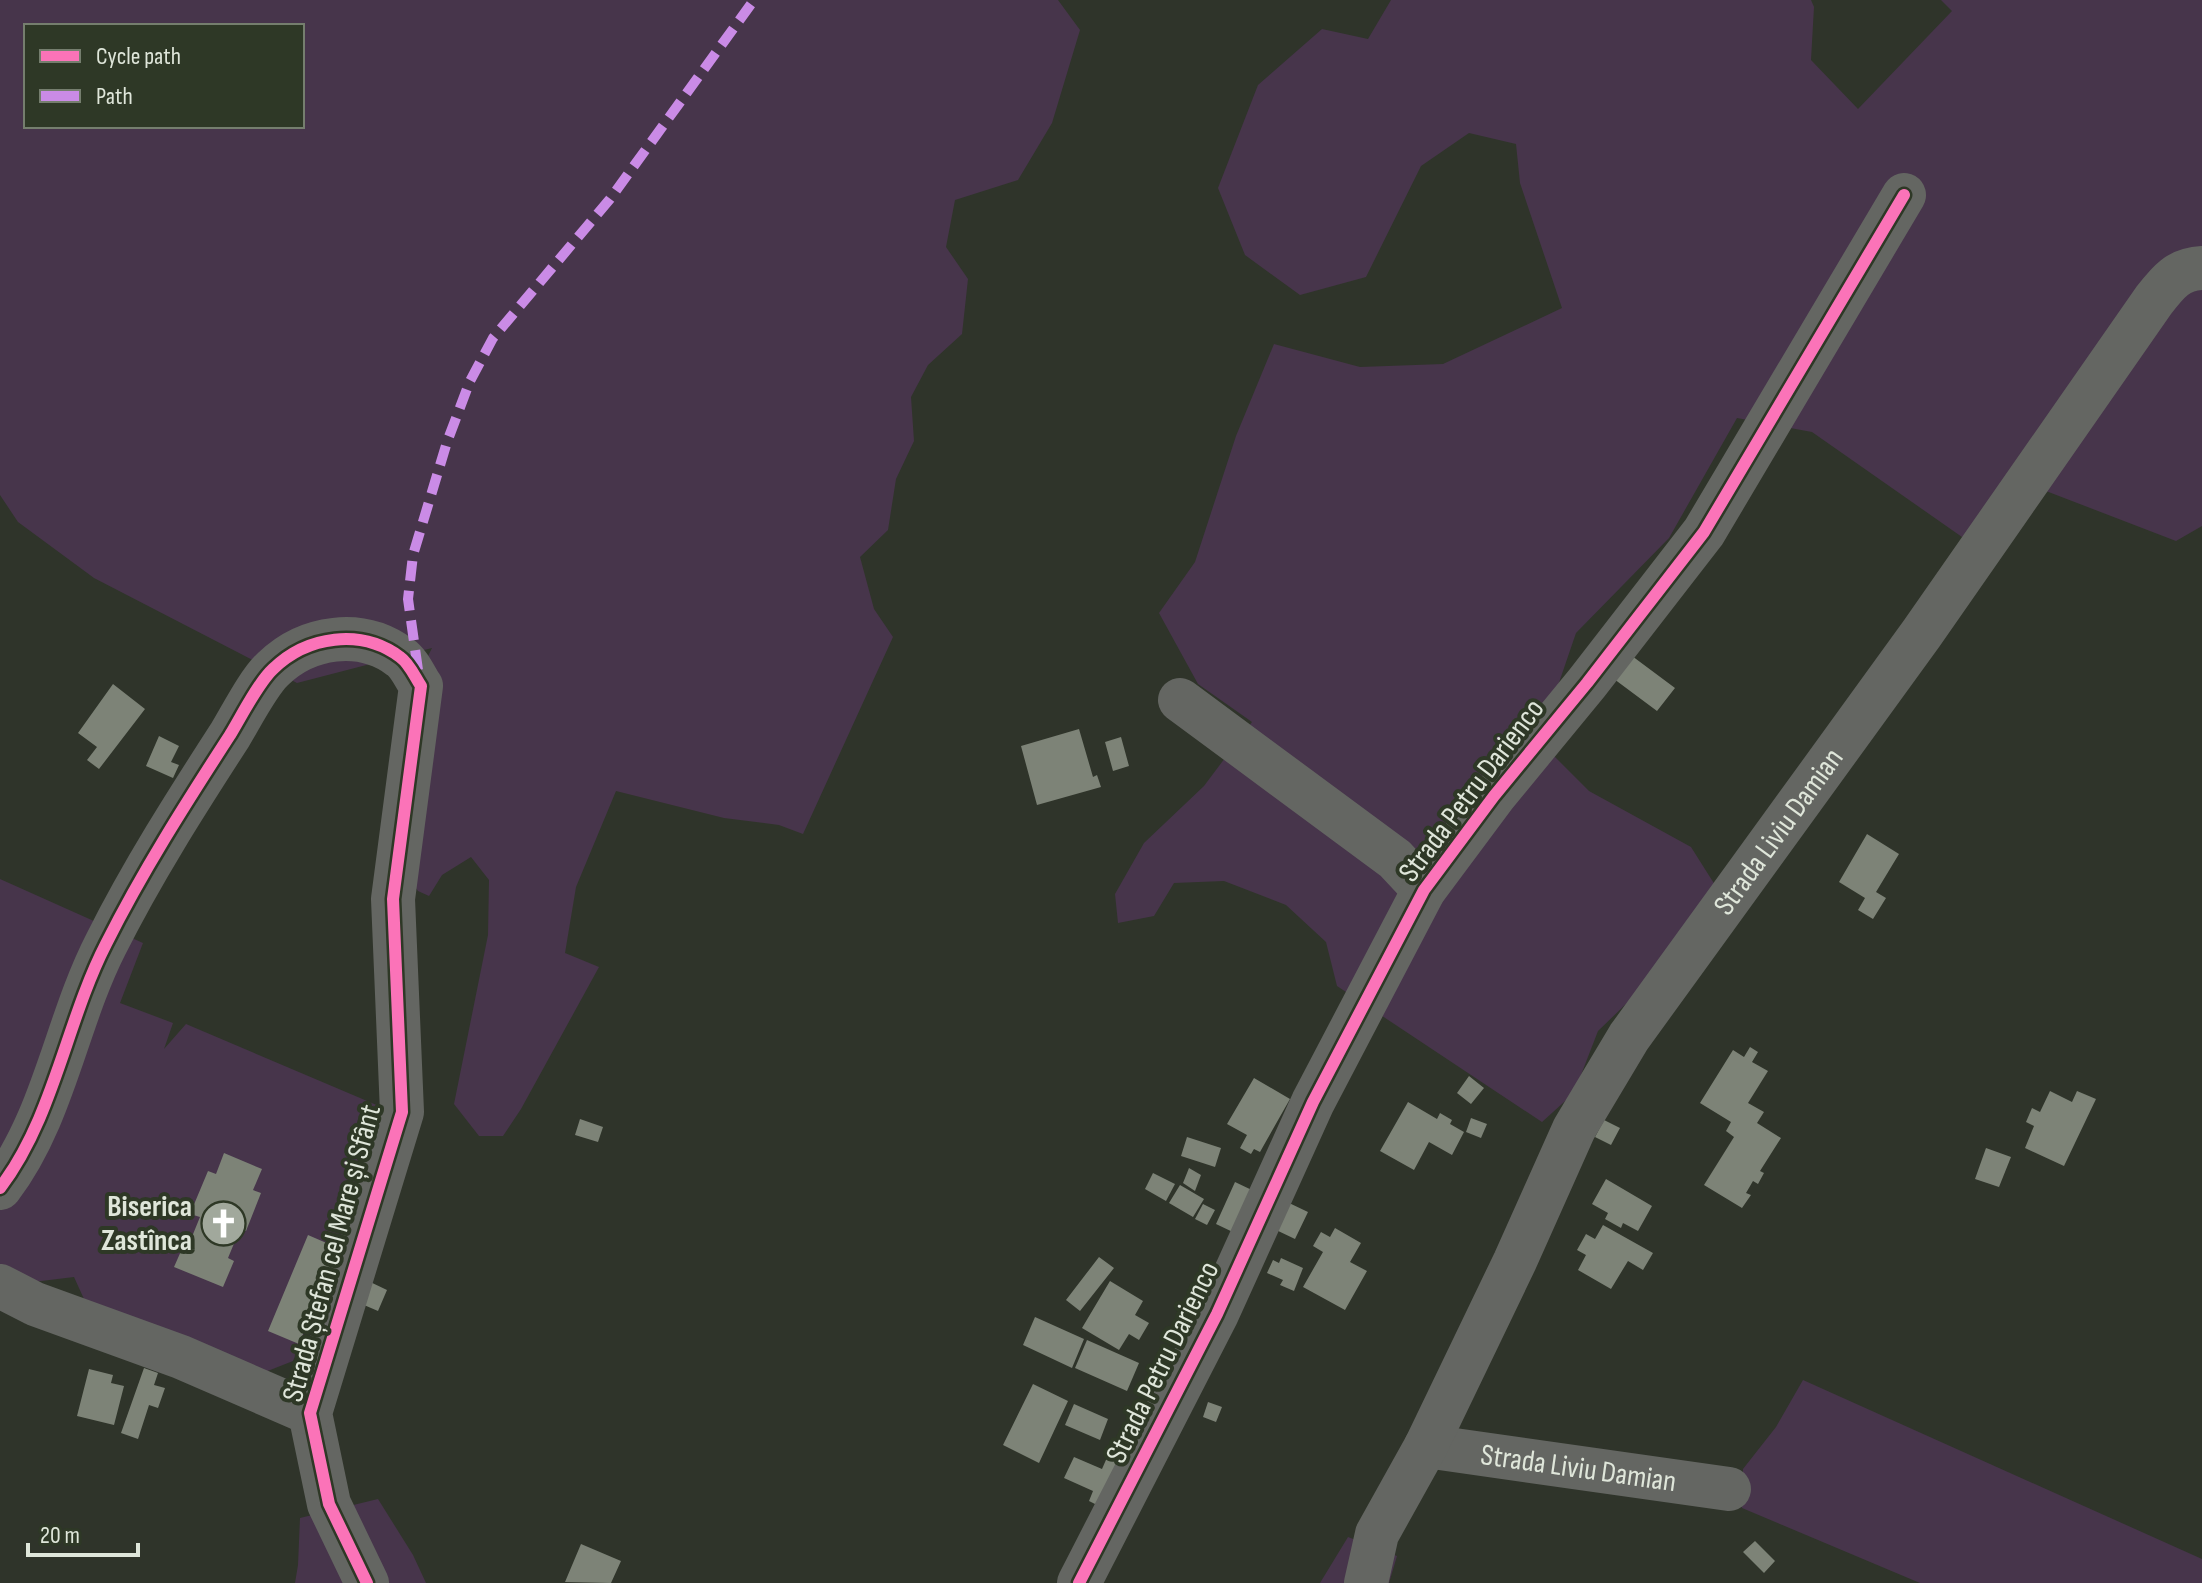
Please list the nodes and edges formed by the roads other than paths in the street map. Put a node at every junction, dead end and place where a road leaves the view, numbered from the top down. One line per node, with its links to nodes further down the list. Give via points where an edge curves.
1 (1904, 195): 4 (street, Strada Petru Darienco, via 1704,532)
2 (2202, 268): 8 (street, Strada Liviu Damian, via 2173,276 2154,300 1922,633 1629,1037 1574,1129)
3 (1180, 700): 4 (street, Strada Petru Darienco, via 1395,859)
4 (1424, 890): 11 (street, Strada Petru Darienco, via 1313,1102 1217,1314)
5 (4, 1165): 7 (street, Strada Ștefan cel Mare și Sfânt, via 48,1096 105,945 186,803 272,669 307,646 340,637 372,642 402,658 421,686 393,899 402,1112)
6 (0, 1286): 7 (street)
7 (310, 1413): 10 (street, Strada Ștefan cel Mare și Sfânt, via 329,1504)
8 (1426, 1446): 9 (street, Strada Liviu Damian); 12 (street, Strada Liviu Damian, via 1377,1534)
9 (1729, 1489)
10 (367, 1583)
11 (1079, 1583)
12 (1366, 1583)

